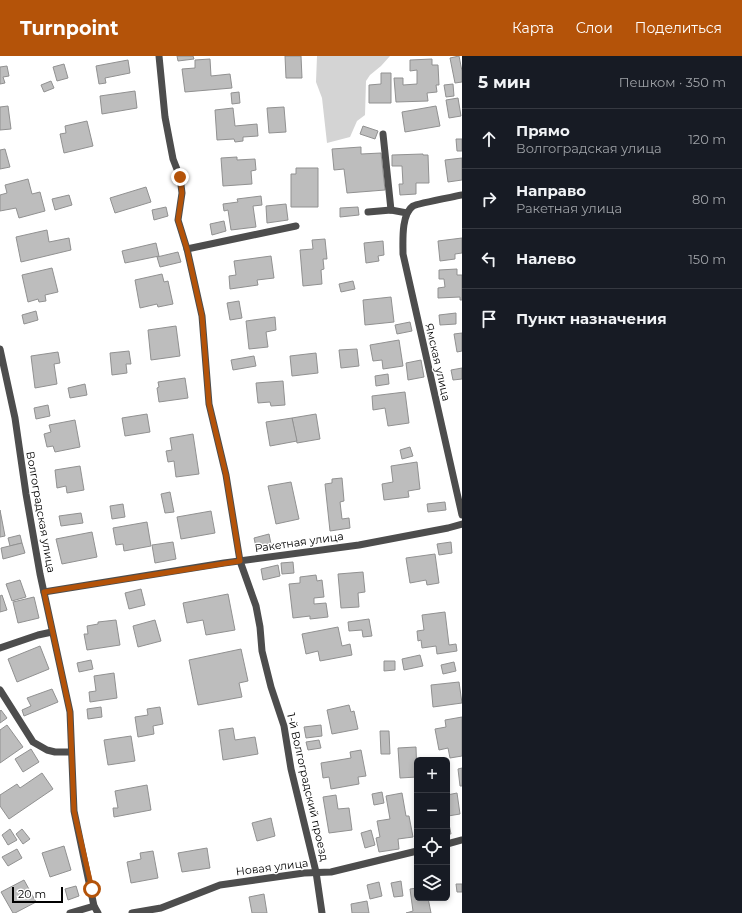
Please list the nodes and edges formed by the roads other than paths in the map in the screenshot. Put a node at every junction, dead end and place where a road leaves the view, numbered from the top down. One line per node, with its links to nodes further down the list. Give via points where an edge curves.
1 (159, 56): 8 (street, 1-й Волгоградский проезд, via 165,117 182,193 178,220)
2 (383, 134): 4 (street)
3 (462, 195): 6 (street, via 413,206)
4 (391, 210): 5 (street); 6 (street)
5 (368, 212)
6 (407, 212): 10 (street, Ямская улица, via 403,231 403,254)
7 (296, 226): 8 (street)
8 (187, 249): 12 (street, 1-й Волгоградский проезд, via 202,316 209,404 226,475)
9 (0, 350): 13 (street, Волгоградская улица)
10 (462, 515)
11 (462, 524): 12 (street, Ракетная улица, via 359,545)
12 (240, 561): 13 (street, Ракетная улица); 21 (street, 1-й Волгоградский проезд, via 256,606 262,651 284,726 291,769)
13 (44, 592): 14 (street, Волгоградская улица)
14 (52, 632): 15 (street); 17 (street, Волгоградская улица, via 70,712)
15 (0, 648)
16 (0, 690): 17 (street, via 33,742 47,750)
17 (71, 752): 22 (street, Волгоградская улица, via 74,811)
18 (462, 840): 19 (street)
19 (450, 843)
20 (414, 852): 21 (street, Новая улица, via 331,872)
21 (316, 872): 25 (street, Новая улица, via 220,885 161,908); 26 (street, 1-й Волгоградский проезд)
22 (94, 906): 23 (street); 24 (street, Волгоградская улица)
23 (70, 913)
24 (98, 913)
25 (132, 913)
26 (322, 913)

